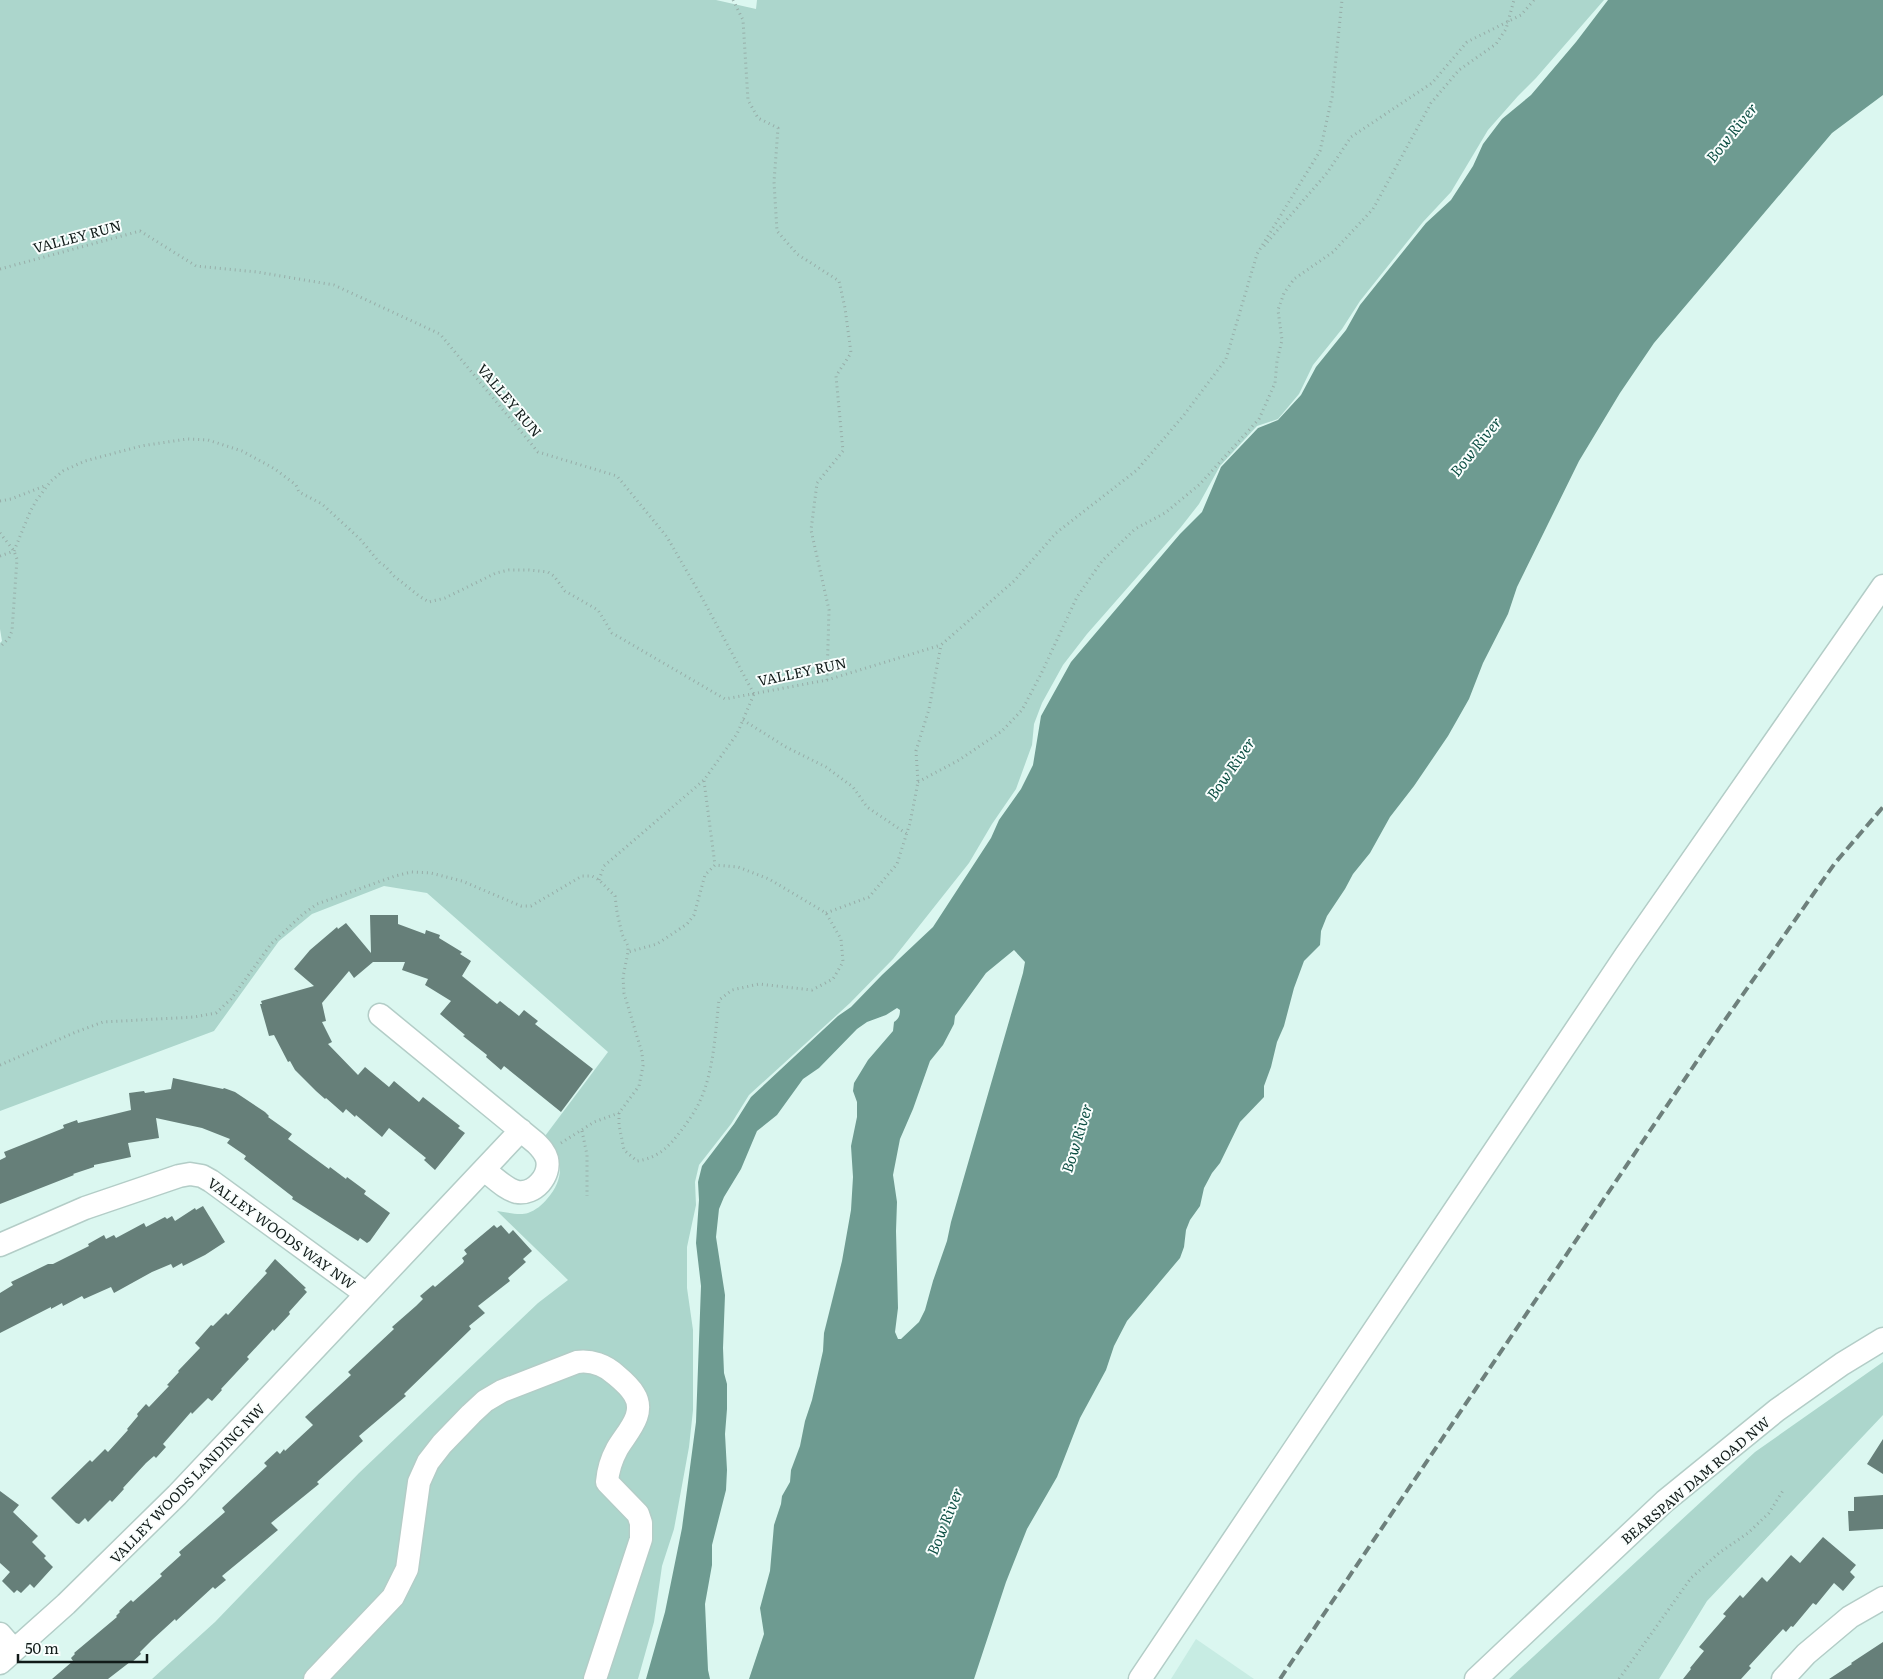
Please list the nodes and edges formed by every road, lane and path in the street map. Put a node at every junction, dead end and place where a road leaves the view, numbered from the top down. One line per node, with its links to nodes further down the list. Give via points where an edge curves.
1 (733, 0): 16 (path, via 743,20 748,100 758,118 778,128 774,182 777,231 797,254 838,281 845,308 851,353 836,376 843,451 816,483 810,530 829,610)
2 (1342, 0): 6 (path, via 1332,97 1320,151)
3 (1514, 0): 5 (path)
4 (1534, 0): 5 (path, via 1521,15)
5 (1508, 22): 6 (path, via 1467,42 1432,83 1351,137 1326,173); 20 (path, via 1496,44 1459,70 1431,103 1373,209 1332,252 1294,279 1284,293 1278,310 1282,340 1276,383 1259,419 1200,484 1165,513 1135,529 1102,561 1078,597 1022,710 1002,731)
6 (1257, 254): 14 (path, via 1226,359 1184,415 1137,470 1056,533 1014,580)
7 (0, 269): 17 (path, VALLEY RUN, via 140,231 196,266 334,285 440,334 538,452 617,476 667,537)
8 (47, 485): 9 (path); 11 (path, via 30,512); 17 (path, via 55,476 78,464 121,451 187,439 222,443 275,469 296,485 299,492 322,504 360,538 380,563 430,602 496,573 509,570 548,572 565,591 598,610 612,633 725,699)
9 (0, 501)
10 (0, 533): 11 (path)
11 (14, 551): 12 (path); 15 (path, via 17,577 12,631)
12 (0, 556)
13 (1883, 586): 42 (street, via 1626,955)
14 (941, 645): 16 (path, VALLEY RUN); 20 (path, via 929,709 916,751)
15 (0, 647)
16 (827, 680): 17 (path, VALLEY RUN)
17 (754, 694): 18 (path)
18 (742, 720): 19 (path, via 737,734); 21 (path, via 786,748 826,767 852,787 867,807)
19 (704, 780): 22 (path); 23 (path, via 604,866)
20 (918, 782): 21 (path)
21 (906, 834): 24 (path, via 897,864 869,897)
22 (715, 865): 24 (path, via 738,867 769,879); 25 (path, via 705,875 694,915 687,924 656,944)
23 (599, 880): 25 (path, via 615,896); 27 (path, via 582,876 531,906 521,906 462,881 431,873 411,872 395,876 318,904 303,914 271,944 231,999 216,1013 103,1022)
24 (826, 913): 28 (path, via 841,939 843,962 833,979 812,990 759,984 732,990 719,1000 707,1084 699,1104 670,1145 648,1159 636,1160 624,1150)
25 (628, 952): 28 (path, via 623,977 624,993 643,1066 639,1086)
26 (380, 1015): 29 (street)
27 (0, 1065)
28 (619, 1113): 30 (path, via 594,1122)
29 (521, 1130): 31 (street, via 536,1142); 32 (street)
30 (582, 1131): 31 (path, via 559,1144); 33 (path, via 587,1154)
31 (546, 1157): 32 (street, via 544,1177 528,1191 514,1191)
32 (484, 1170): 35 (street, VALLEY WOODS LANDING NW)
33 (587, 1196)
34 (0, 1245): 35 (street, VALLEY WOODS WAY NW, via 85,1208 179,1176 196,1175 211,1181)
35 (366, 1294): 39 (street, VALLEY WOODS LANDING NW, via 113,1559)
36 (1883, 1339): 43 (street, BEARSPAW DAM ROAD NW, via 1777,1410 1665,1501)
37 (1784, 1489): 44 (path, via 1769,1513 1691,1578)
38 (1883, 1598): 45 (street, via 1850,1617 1806,1654)
39 (5, 1649)
40 (316, 1679): 41 (street, via 400,1586 407,1569 419,1482 428,1462 442,1444 478,1407 502,1391 586,1360 613,1372 635,1395 638,1406 635,1422 617,1448 607,1482 638,1514 642,1540)
41 (595, 1679)
42 (1140, 1679)
43 (1476, 1679)
44 (1619, 1679)
45 (1783, 1679)

